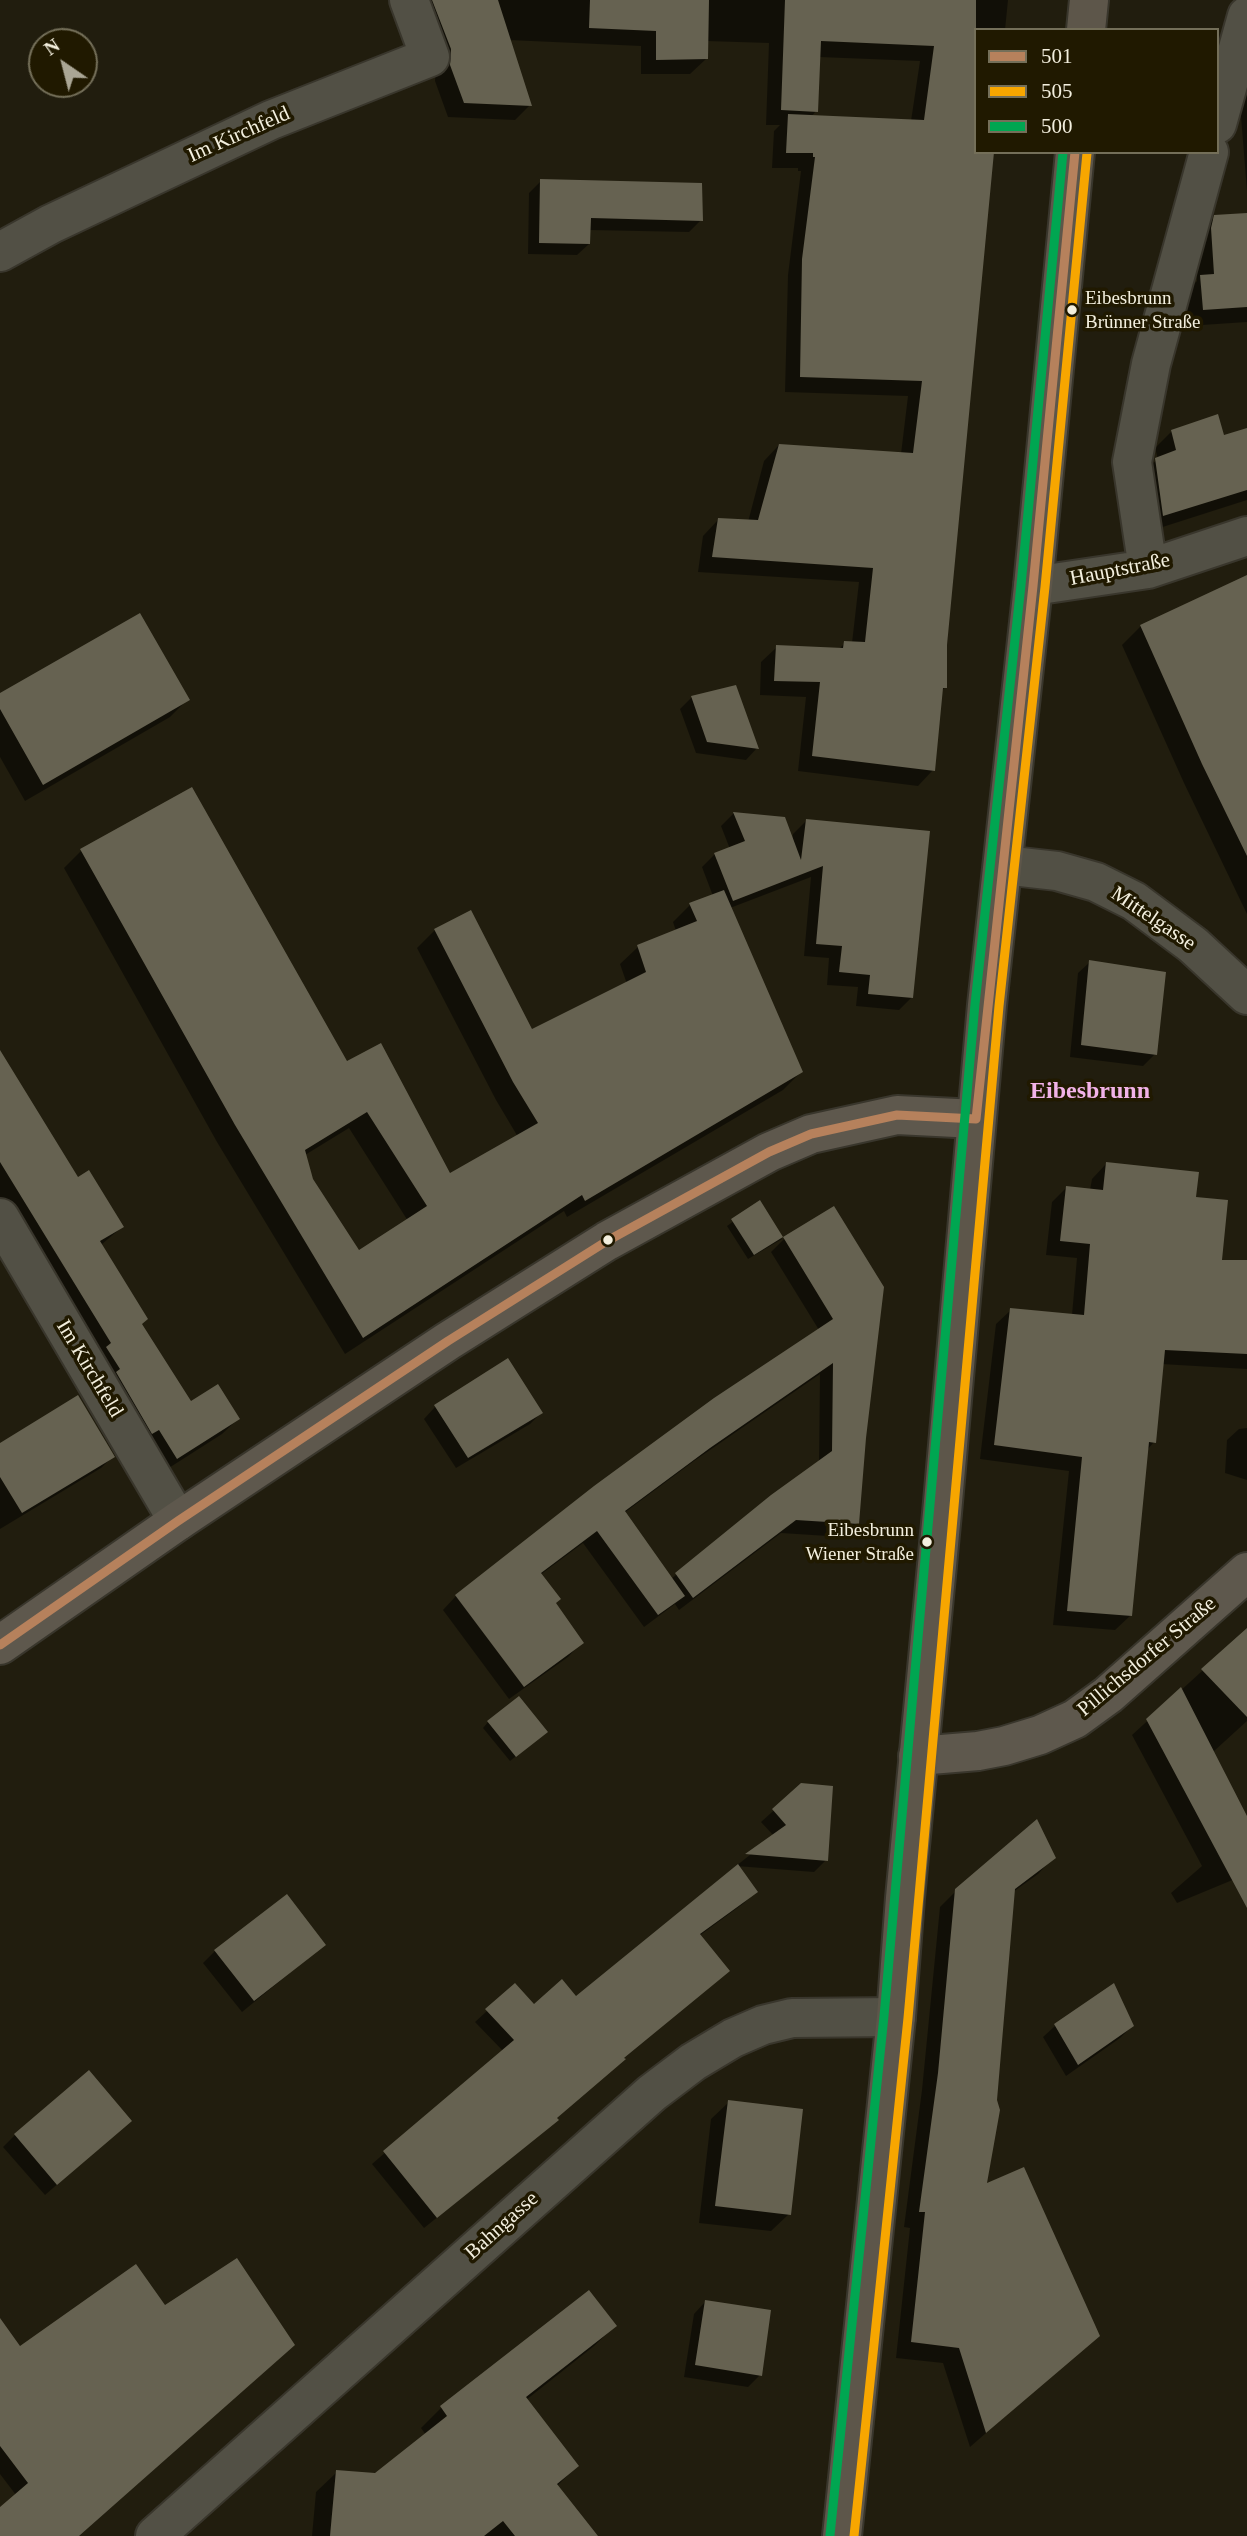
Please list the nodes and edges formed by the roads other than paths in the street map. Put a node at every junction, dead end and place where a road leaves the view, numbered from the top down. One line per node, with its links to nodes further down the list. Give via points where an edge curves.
1 (409, 0): 8 (street, Im Kirchfeld, via 430,57 271,120)
2 (1089, 0): 4 (main road)
3 (1247, 16): 5 (street)
4 (1087, 28)
5 (1219, 117)
6 (1074, 154): 11 (main road)
7 (1208, 154): 10 (street, via 1151,364 1132,462)
8 (0, 252)
9 (1247, 536): 10 (street, Hauptstraße)
10 (1148, 569): 11 (street, Hauptstraße)
11 (1032, 586): 12 (main road)
12 (1003, 865): 13 (street, Mittelgasse, via 1057,871 1096,882 1134,901 1193,945); 14 (main road)
13 (1247, 995)
14 (976, 1119): 16 (street, via 897,1115 811,1134 769,1152 607,1241); 19 (main road)
15 (0, 1218): 16 (street, Im Kirchfeld)
16 (178, 1521): 18 (street)
17 (1247, 1572): 19 (street, Pillichsdorfer Straße, via 1075,1719 1004,1746)
18 (0, 1645)
19 (918, 1756): 20 (main road)
20 (896, 2017): 21 (street, Bahngasse, via 792,2018 753,2029 693,2062 652,2093); 22 (main road)
21 (155, 2536)
22 (842, 2536)

